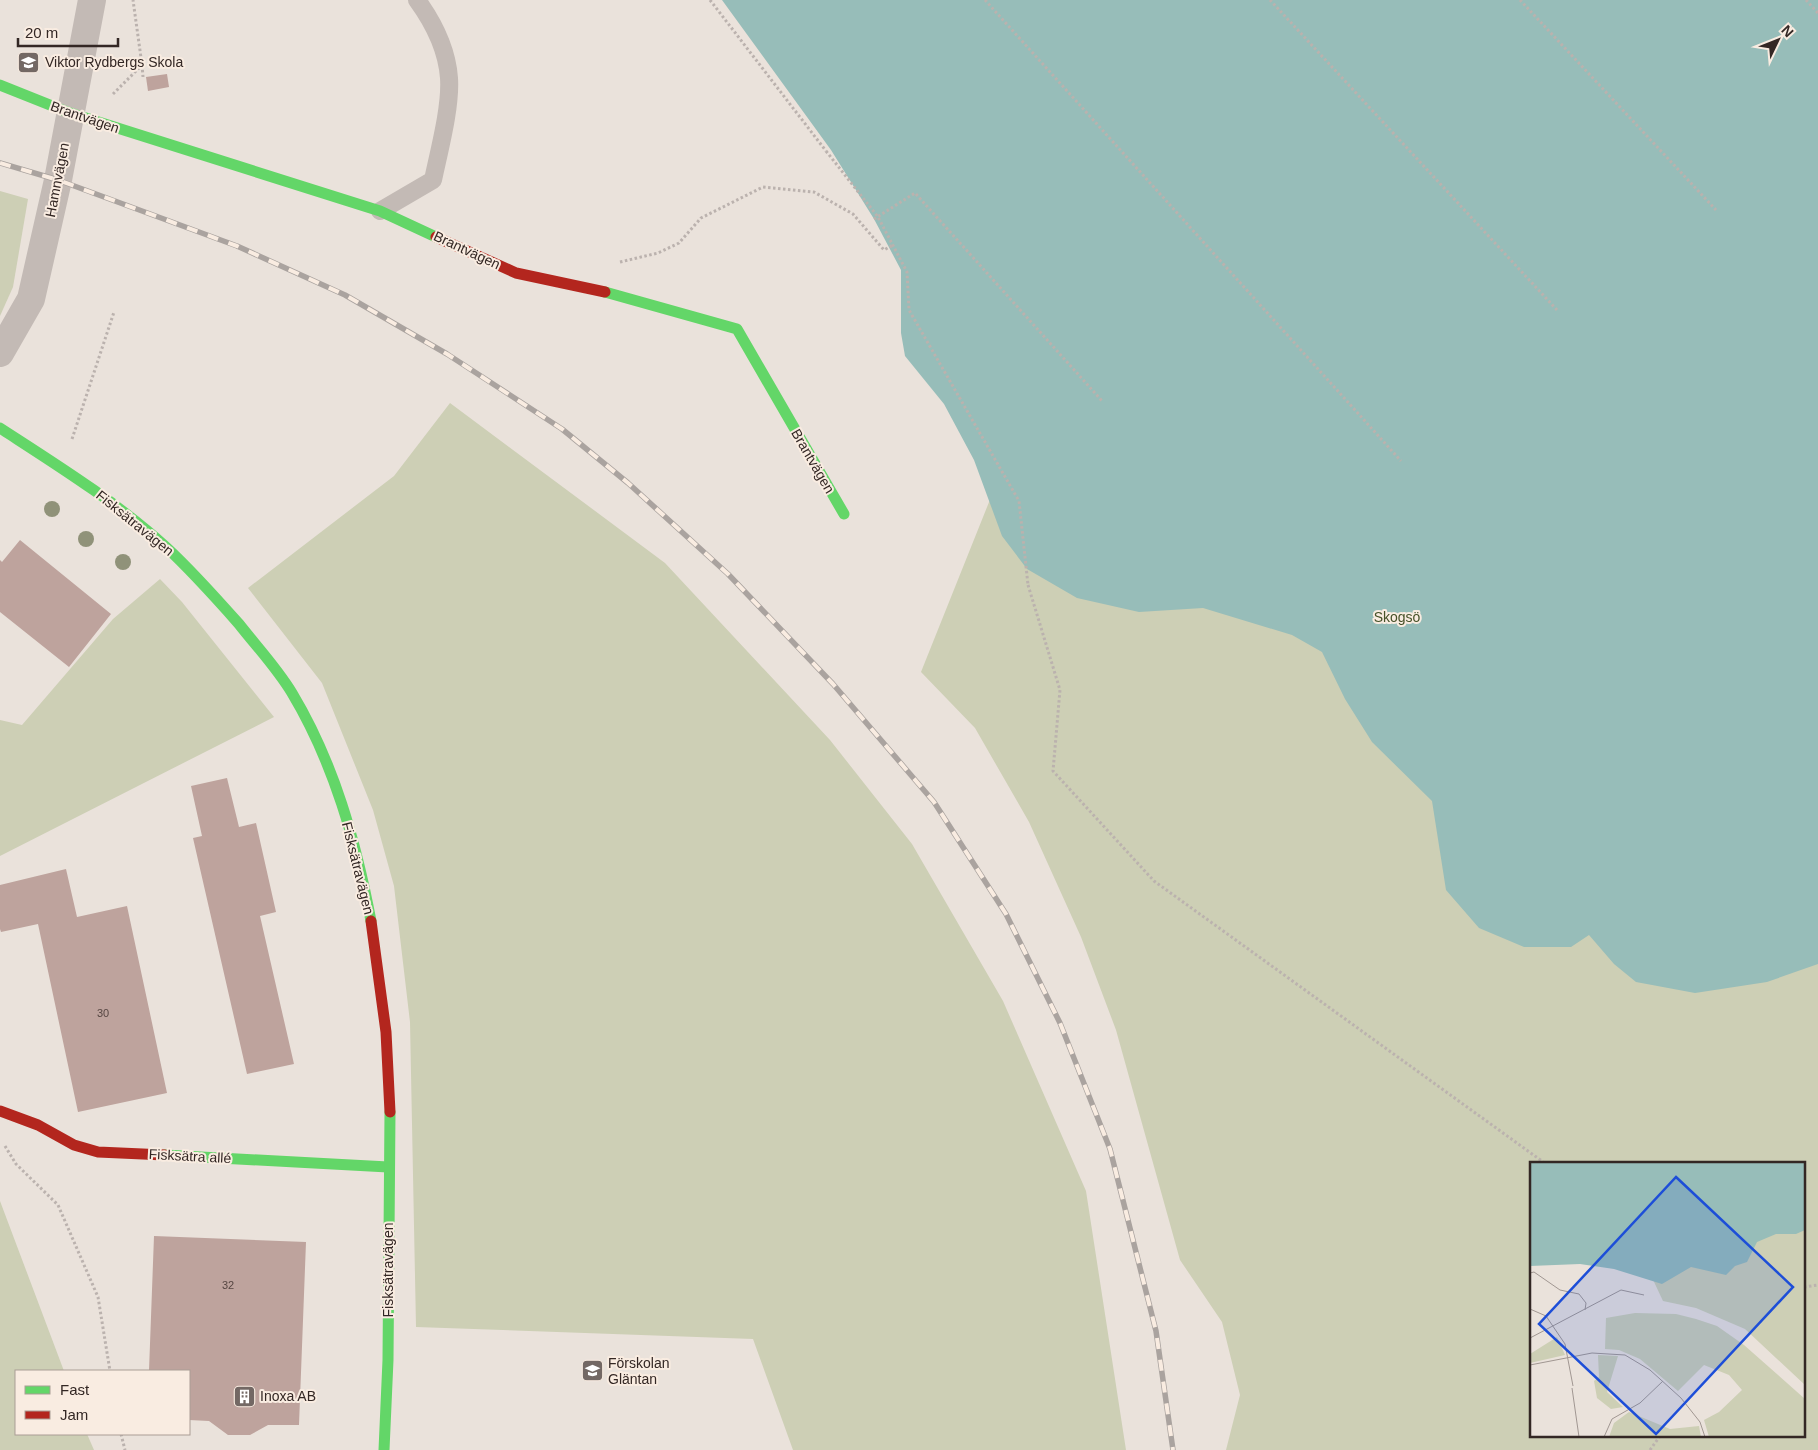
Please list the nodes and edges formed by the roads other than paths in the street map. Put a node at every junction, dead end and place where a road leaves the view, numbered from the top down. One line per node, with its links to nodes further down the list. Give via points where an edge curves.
1 (92, 0): 4 (street, Hamnvägen)
2 (417, 0): 5 (lane, via 430,18 443,50 449,78 446,115 433,180)
3 (0, 85): 4 (street, Brantvägen)
4 (70, 113): 5 (street, Brantvägen); 6 (street, Hamnvägen, via 31,298)
5 (380, 211): 8 (street, Brantvägen, via 516,273 608,293 738,329)
6 (0, 354)
7 (0, 428): 10 (street, Fisksätravägen, via 141,525 176,556 220,602 293,696 326,762 367,893 385,1014 389,1083)
8 (844, 514)
9 (0, 1111): 10 (street, Fisksätra allé, via 38,1125 74,1145 98,1152)
10 (388, 1167): 11 (street, Fisksätravägen, via 388,1390)
11 (384, 1450)

